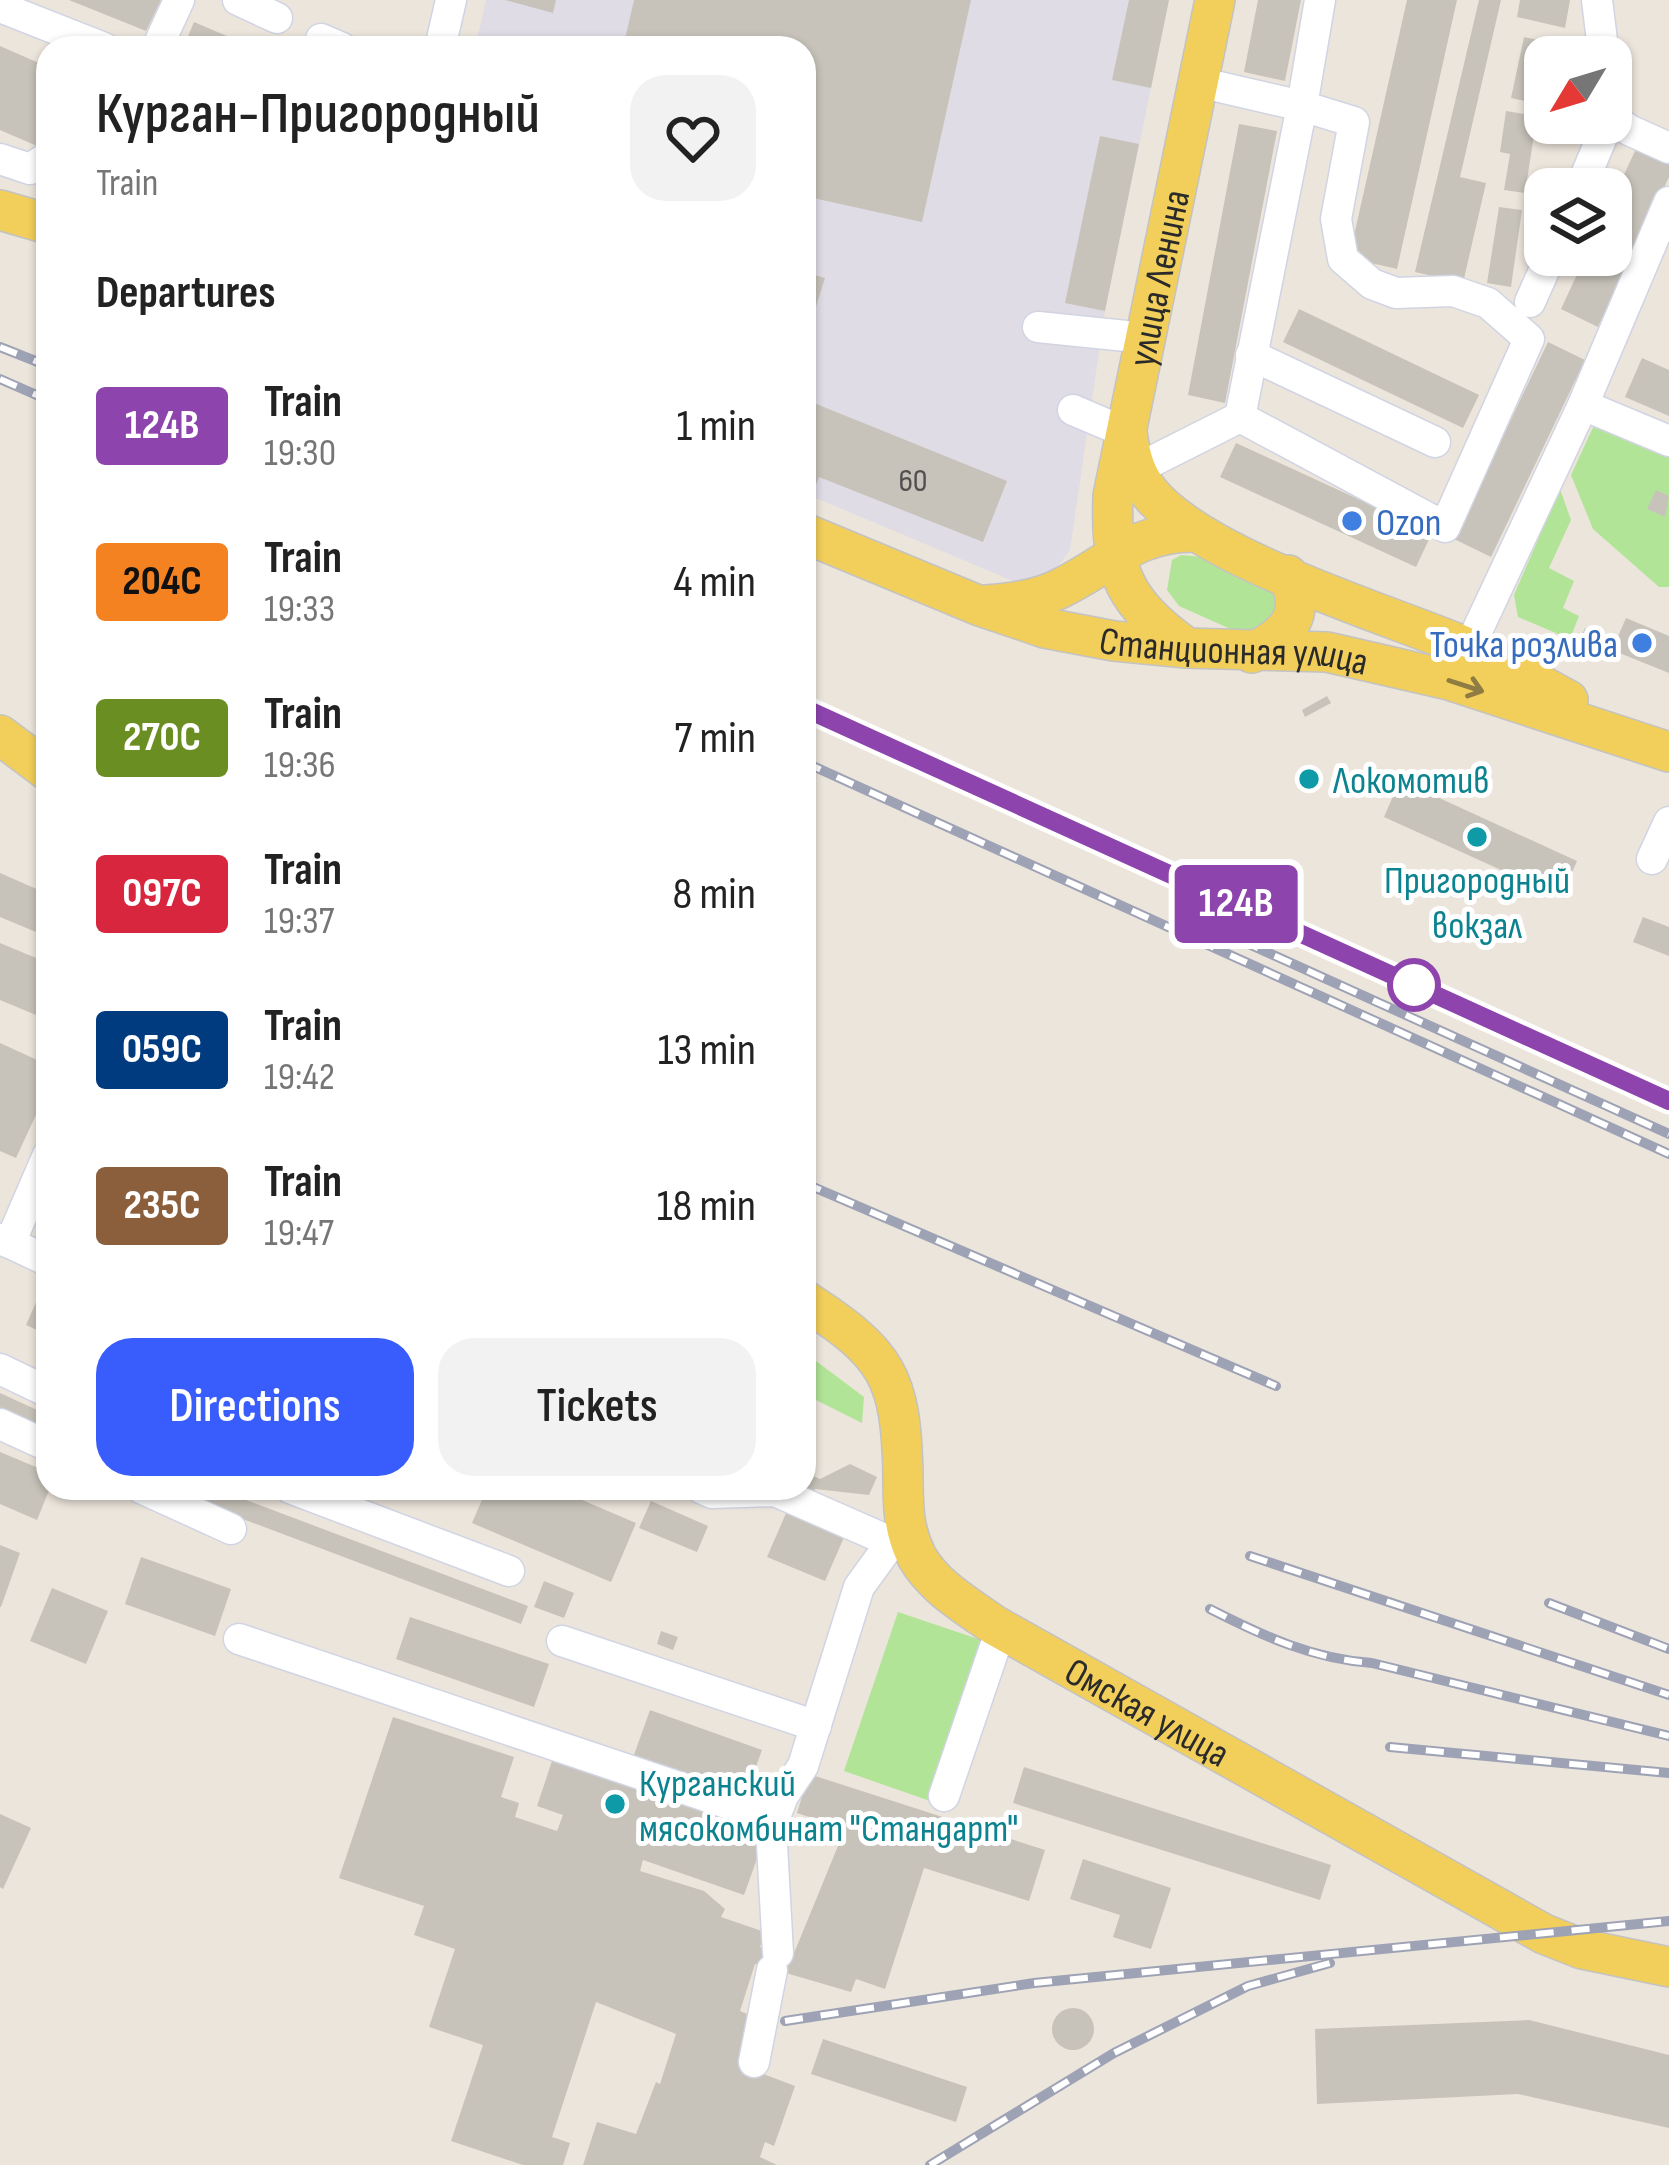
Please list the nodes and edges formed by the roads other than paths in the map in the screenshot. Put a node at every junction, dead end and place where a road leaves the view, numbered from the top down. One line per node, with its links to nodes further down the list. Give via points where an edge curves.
1 (179, 0): 10 (lane)
2 (238, 0): 8 (lane)
3 (451, 0): 11 (lane)
4 (1215, 0): 13 (main road, улица Ленина)
5 (1320, 0): 14 (lane)
6 (1597, 0): 12 (lane)
7 (0, 7): 9 (lane)
8 (278, 18)
9 (74, 36)
10 (162, 36)
11 (443, 36)
12 (1601, 36)
13 (1198, 82): 14 (lane); 26 (main road, улица Ленина)
14 (1302, 106): 27 (lane); 30 (lane, via 1354,122 1336,219 1343,259 1396,293 1453,291 1489,303 1529,339 1445,527)
15 (1632, 131): 16 (lane)
16 (1669, 148)
17 (0, 159): 18 (lane)
18 (36, 165)
19 (1669, 202): 22 (lane)
20 (0, 210): 21 (main road)
21 (36, 220)
22 (1658, 261): 28 (lane)
23 (1542, 276): 24 (lane)
24 (1530, 302)
25 (1038, 326): 26 (lane)
26 (1146, 338): 33 (main road, улица Ленина)
27 (1251, 355): 30 (lane); 32 (lane)
28 (1583, 405): 31 (lane); 40 (lane)
29 (1073, 410): 33 (lane)
30 (1240, 417): 33 (lane)
31 (1669, 441)
32 (1435, 442)
33 (1131, 451): 34 (main road, Станционная улица, via 1158,501); 36 (main road, улица Ленина, via 1113,496)
34 (1196, 532): 36 (main road, via 1143,539); 37 (main road, Станционная улица)
35 (816, 538): 38 (main road, Станционная улица)
36 (1114, 556): 38 (main road, via 1054,592); 39 (main road, улица Ленина, via 1137,605)
37 (1288, 575): 40 (main road, Станционная улица); 41 (main road, via 1297,611 1276,640)
38 (980, 605): 39 (main road, Станционная улица, via 1045,628)
39 (1187, 648): 41 (main road, Станционная улица)
40 (1468, 648): 43 (main road, Станционная улица)
41 (1252, 653): 43 (main road, Станционная улица, one-way to 43, via 1327,652 1449,680)
42 (0, 735): 44 (main road)
43 (1668, 752)
44 (36, 761)
45 (1669, 822): 46 (lane)
46 (1652, 859)
47 (36, 1179): 48 (lane)
48 (5, 1241): 49 (lane)
49 (36, 1255)
50 (816, 1309): 59 (main road, Омская улица, via 879,1359 896,1388)
51 (0, 1369): 52 (lane)
52 (36, 1386)
53 (0, 1424): 54 (lane)
54 (36, 1440)
55 (168, 1500): 58 (lane)
56 (322, 1500): 60 (lane)
57 (801, 1500): 59 (lane)
58 (231, 1528)
59 (896, 1533): 61 (main road, Омская улица, via 946,1592); 64 (lane, via 859,1587)
60 (509, 1571)
61 (1001, 1628): 65 (lane); 67 (main road, Омская улица, via 1544,1934)
62 (239, 1639): 66 (lane)
63 (562, 1641): 64 (lane)
64 (816, 1726): 66 (lane)
65 (944, 1796)
66 (774, 1819): 68 (lane, via 775,1962)
67 (1669, 1967)
68 (754, 2062)

